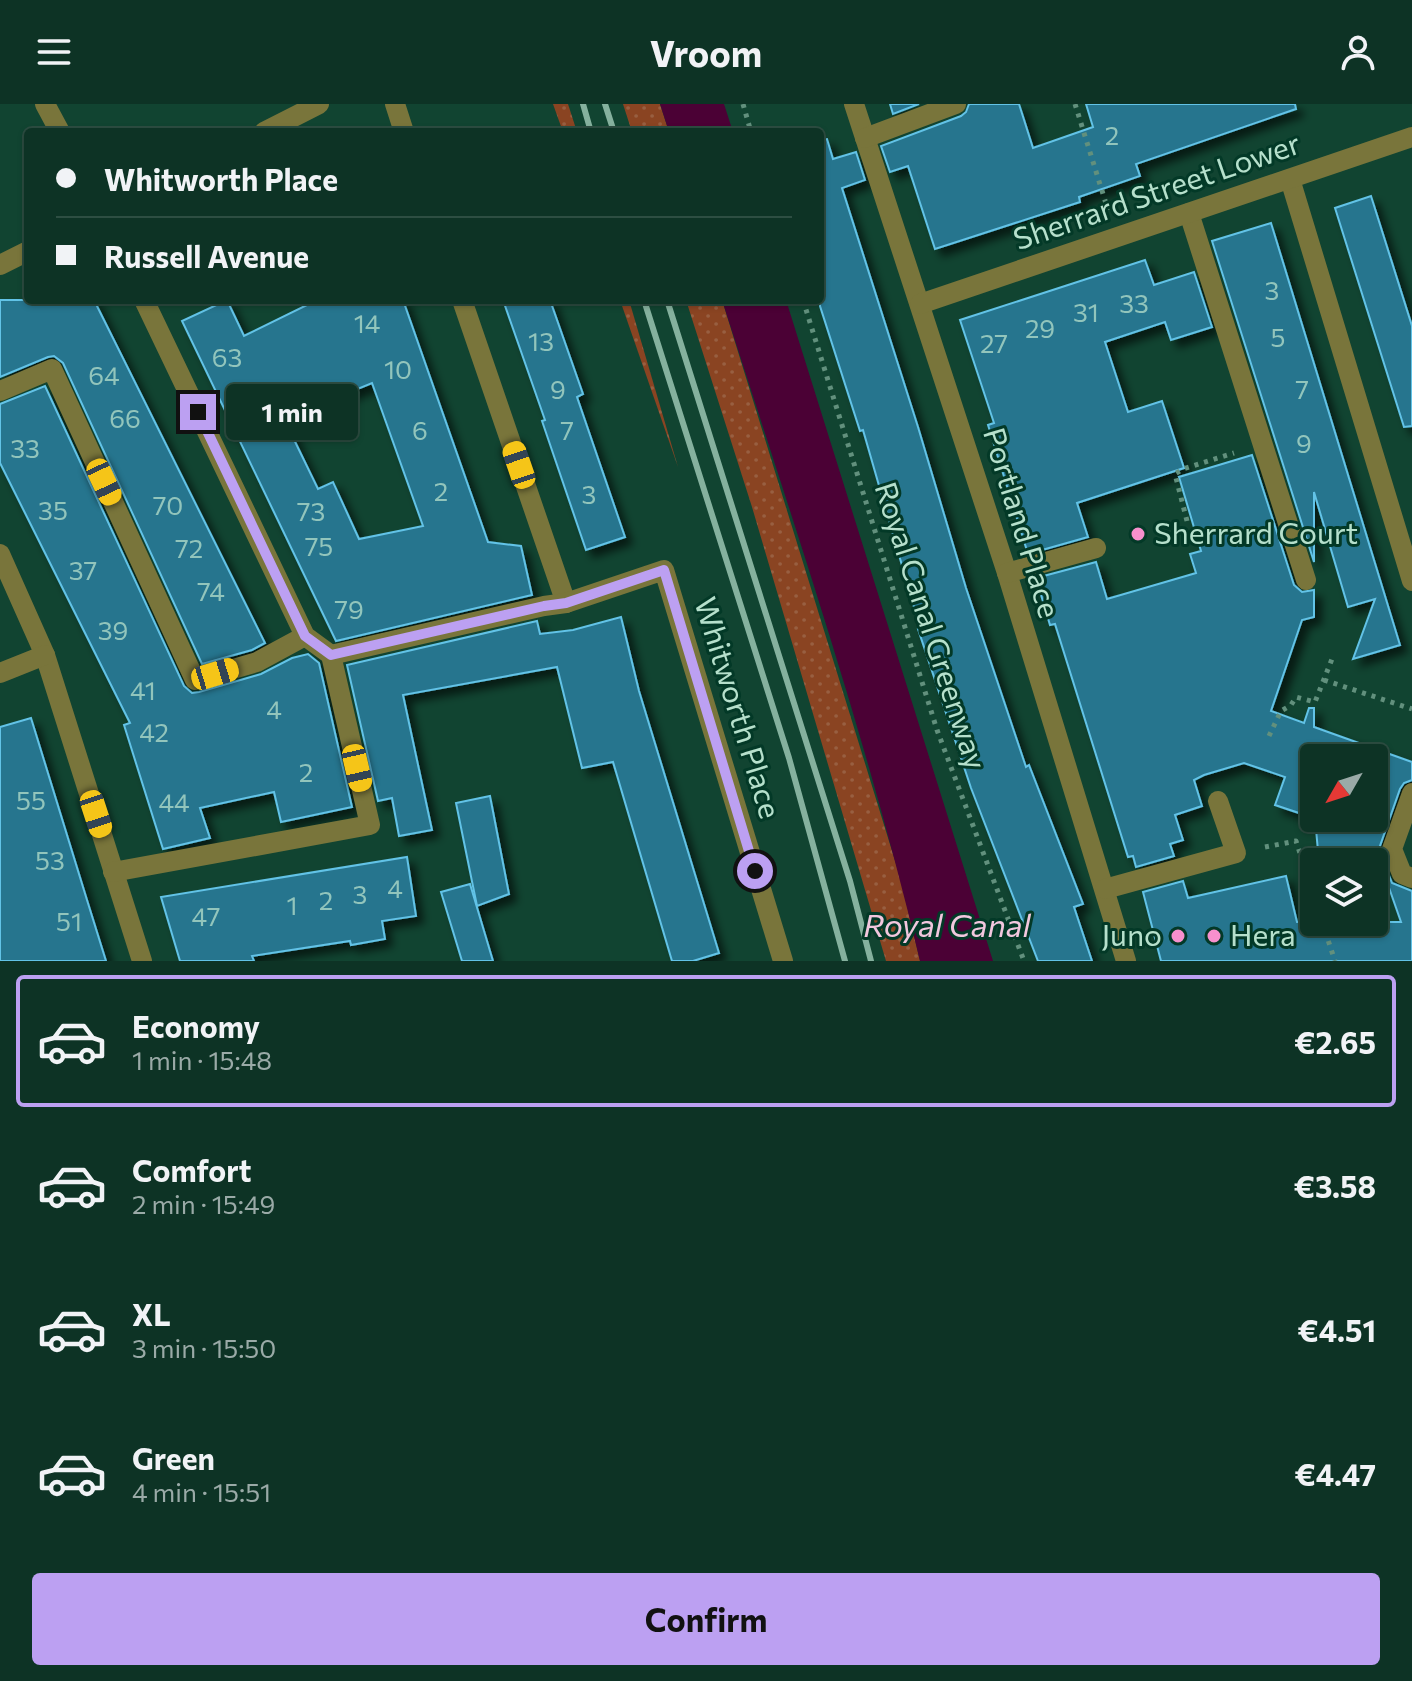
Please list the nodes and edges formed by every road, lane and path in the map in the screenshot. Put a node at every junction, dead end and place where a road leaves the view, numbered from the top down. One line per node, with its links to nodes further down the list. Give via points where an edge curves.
1 (45, 104): 8 (street)
2 (319, 104): 9 (street)
3 (395, 104): 10 (street)
4 (743, 104): 11 (path)
5 (854, 104): 12 (street, Portland Place)
6 (956, 104): 12 (street)
7 (1075, 104): 16 (path)
8 (58, 128)
9 (272, 128)
10 (403, 128)
11 (750, 128)
12 (865, 138): 22 (street, Portland Place)
13 (1410, 144): 14 (street, Sherrard Street Lower)
14 (1290, 179): 15 (street, Sherrard Street Lower); 30 (street)
15 (1189, 213): 16 (street, Sherrard Street Lower); 24 (street)
16 (1116, 237): 22 (street, Sherrard Street Lower)
17 (24, 253): 18 (street)
18 (0, 265)
19 (146, 304): 32 (street)
20 (463, 304): 31 (street)
21 (804, 304): 50 (path, Royal Canal Greenway, via 937,730)
22 (920, 304): 28 (street, Portland Place)
23 (0, 391): 32 (street, via 52,369 195,680 257,662)
24 (1261, 444): 25 (path, via 1175,474); 29 (street)
25 (1187, 521)
26 (1096, 548): 28 (street)
27 (0, 554): 33 (street)
28 (1007, 573): 46 (street, Portland Place)
29 (1306, 580)
30 (1412, 581)
31 (566, 603): 34 (street); 49 (street, Whitworth Place, via 664,570)
32 (305, 636): 34 (street)
33 (45, 655): 36 (street); 44 (street)
34 (331, 655): 44 (street, via 370,825)
35 (1332, 659): 37 (path)
36 (0, 673)
37 (1324, 680): 38 (path); 39 (path, via 1315,702 1296,697 1281,711)
38 (1412, 709)
39 (1269, 736)
40 (1412, 793): 45 (street, via 1392,849 1402,874)
41 (1218, 801): 42 (street)
42 (1236, 853): 43 (path, via 1296,841); 46 (street)
43 (1300, 853)
44 (113, 872): 48 (street)
45 (1412, 878)
46 (1105, 889): 51 (street, Portland Place)
47 (1327, 936): 52 (path)
48 (142, 961)
49 (783, 961)
50 (1024, 961)
51 (1126, 961)
52 (1335, 961)

